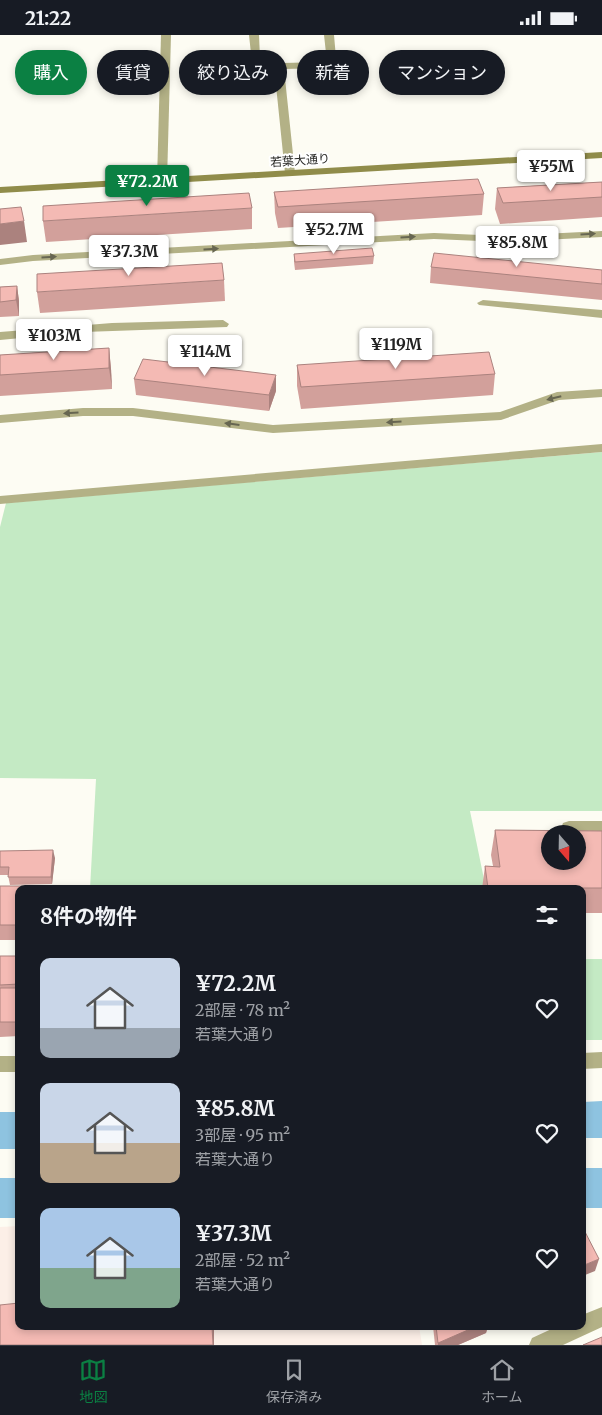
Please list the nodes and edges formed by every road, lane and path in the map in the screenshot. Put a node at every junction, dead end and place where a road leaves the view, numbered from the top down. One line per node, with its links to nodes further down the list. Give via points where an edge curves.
1 (166, 35): 9 (street)
2 (254, 35): 4 (street)
3 (330, 35): 5 (street)
4 (255, 50)
5 (331, 50)
6 (283, 95): 8 (street)
7 (602, 155): 8 (street, 若葉大通り)
8 (290, 173): 9 (street, 若葉大通り)
9 (162, 181): 10 (street, 若葉大通り)
10 (0, 190)
11 (602, 234): 12 (street, one-way to 11, via 434,236 503,239)
12 (0, 262)
13 (484, 303): 14 (street)
14 (602, 315)
15 (223, 324): 16 (street, via 128,325)
16 (0, 336)
17 (602, 393): 18 (street, one-way to 18, via 556,396 501,416 273,429 133,412 83,412)
18 (0, 419)
19 (602, 448): 20 (street)
20 (0, 500)
21 (586, 828): 22 (street)
22 (602, 828)
23 (602, 1060): 24 (street)
24 (586, 1061)
25 (0, 1064): 26 (street)
26 (15, 1064)
27 (602, 1317): 28 (street)
28 (586, 1324)
29 (573, 1330): 30 (street)
30 (540, 1345)

